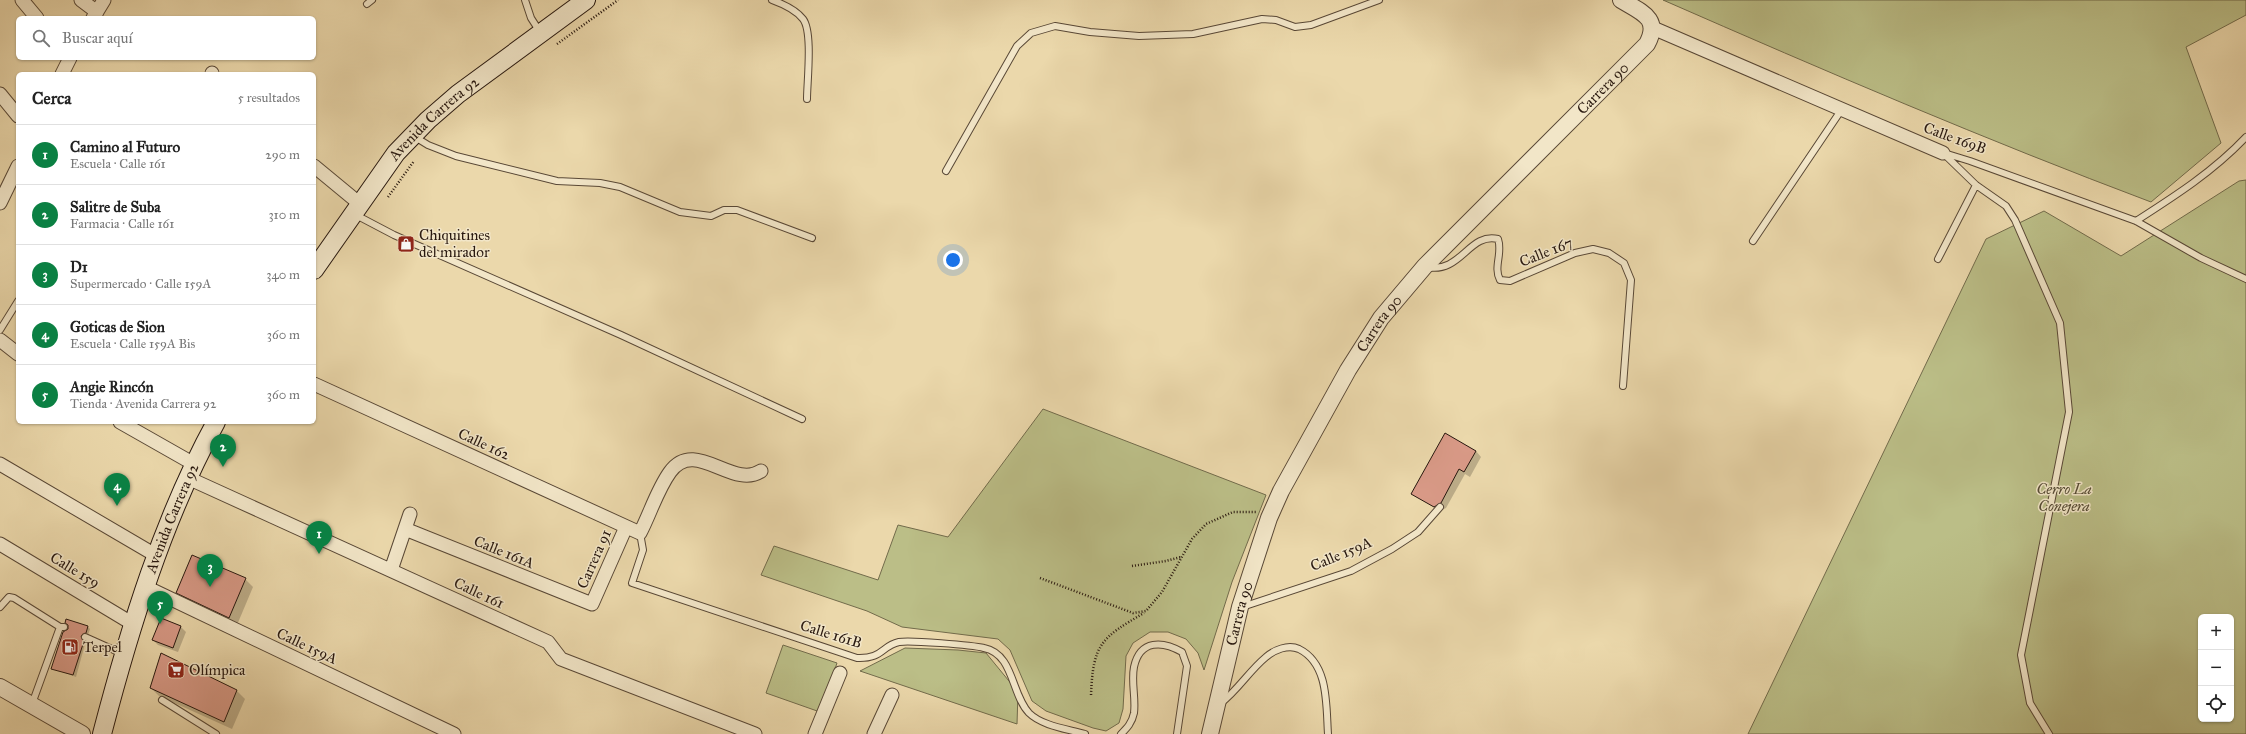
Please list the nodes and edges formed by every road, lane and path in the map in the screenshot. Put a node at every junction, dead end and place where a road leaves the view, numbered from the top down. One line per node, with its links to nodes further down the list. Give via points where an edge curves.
1 (22, 0): 11 (street)
2 (81, 0): 10 (street)
3 (104, 0): 10 (street)
4 (525, 0): 13 (lane)
5 (618, 0): 14 (path)
6 (772, 0): 18 (lane, via 787,6 804,20 809,41)
7 (1380, 0): 26 (lane, via 1311,25 1295,28 1276,20 1262,19 1194,34 1139,36 1055,26 1031,33 1017,46)
8 (1621, 0): 12 (street, via 1650,19)
9 (581, 1): 13 (main road, Avenida Carrera 92)
10 (95, 15)
11 (35, 16)
12 (1653, 28): 19 (street, Calle 169B); 35 (street, Carrera 90, via 1647,44 1628,66)
13 (540, 33): 22 (main road, Avenida Carrera 92, via 458,94)
14 (554, 46)
15 (69, 60): 16 (street)
16 (63, 72)
17 (0, 94): 20 (street)
18 (807, 99)
19 (1842, 109): 23 (street, Calle 169B); 33 (lane)
20 (16, 114)
21 (2246, 137): 31 (lane, via 2189,187)
22 (420, 140): 28 (path); 30 (main road, Avenida Carrera 92, via 396,153); 32 (lane, via 456,156 557,181 600,183 620,187 680,212 711,216 724,210 737,210)
23 (1943, 152): 27 (lane); 31 (lane, Calle 169B)
24 (316, 168): 30 (street)
25 (16, 170): 29 (street)
26 (946, 172)
27 (1976, 185): 34 (lane); 89 (lane, via 2006,206 2015,220 2060,324 2070,412 2021,655 2030,703)
28 (387, 198)
29 (0, 203)
30 (357, 209): 36 (main road, Avenida Carrera 92); 44 (lane, via 394,235 614,332)
31 (2136, 221): 37 (lane, Calle 169B, via 2201,258)
32 (812, 238)
33 (1753, 241)
34 (1938, 260)
35 (1425, 266): 43 (lane, Calle 167, via 1446,267 1481,240 1490,237 1498,239 1500,247 1496,274 1500,280 1510,281 1575,252 1593,249 1609,252 1624,263 1631,280); 51 (street, Carrera 90, via 1382,318 1348,370)
36 (316, 267)
37 (2246, 279)
38 (16, 304): 39 (lane)
39 (0, 330)
40 (0, 340): 41 (street)
41 (16, 352)
42 (316, 385): 53 (street, Calle 162)
43 (1623, 386)
44 (802, 419)
45 (123, 424): 48 (street, Calle 161)
46 (215, 424): 48 (main road, Avenida Carrera 92)
47 (0, 464): 57 (street)
48 (191, 471): 57 (main road, Avenida Carrera 92); 60 (street, Calle 161)
49 (761, 471): 55 (street, via 748,476 699,460 681,463 670,472)
50 (1440, 507): 65 (lane, Calle 159A, via 1418,532 1351,571)
51 (1272, 512): 58 (path, via 1232,512 1206,524 1192,539); 65 (street, Carrera 90)
52 (410, 514): 54 (street)
53 (626, 527): 55 (street, Calle 162); 63 (street, Carrera 91)
54 (405, 529): 60 (street); 63 (street, Calle 161A)
55 (640, 533): 84 (lane, Calle 161B, via 644,550 632,583 858,658 869,658 899,642 985,648 999,655 1008,668 1022,704 1029,713 1038,720)
56 (0, 544): 67 (street, Calle 159)
57 (158, 556): 62 (main road, Avenida Carrera 92)
58 (1181, 557): 59 (path); 66 (path, via 1162,592)
59 (1132, 566)
60 (391, 570): 81 (street, Calle 161, via 548,642 561,659)
61 (1040, 578): 66 (path, via 1133,613)
62 (146, 587): 67 (main road, Avenida Carrera 92); 80 (street, Calle 159A)
63 (592, 604)
64 (0, 607): 75 (lane, via 9,597 14,598 62,627)
65 (1240, 607): 76 (street, Carrera 90)
66 (1146, 611): 73 (path, via 1111,632 1101,643 1094,664)
67 (133, 624): 69 (main road, Avenida Carrera 92)
68 (85, 637): 69 (lane)
69 (123, 654): 78 (main road, Avenida Carrera 92)
70 (840, 673): 82 (street)
71 (0, 687): 75 (street)
72 (892, 695): 83 (street)
73 (1091, 695)
74 (162, 700): 79 (lane)
75 (32, 704): 77 (street)
76 (1216, 707): 87 (street, Carrera 90); 88 (lane, via 1230,696 1266,657 1280,648 1295,647 1307,653 1318,666 1324,688)
77 (82, 734)
78 (102, 734)
79 (216, 734)
80 (454, 734)
81 (755, 734)
82 (815, 734)
83 (874, 734)
84 (1085, 734)
85 (1121, 734): 86 (lane, via 1130,725 1134,714 1134,667 1138,656 1146,647 1156,643 1171,646 1182,652 1187,666)
86 (1177, 734)
87 (1210, 734)
88 (1328, 734)
89 (2049, 734)

